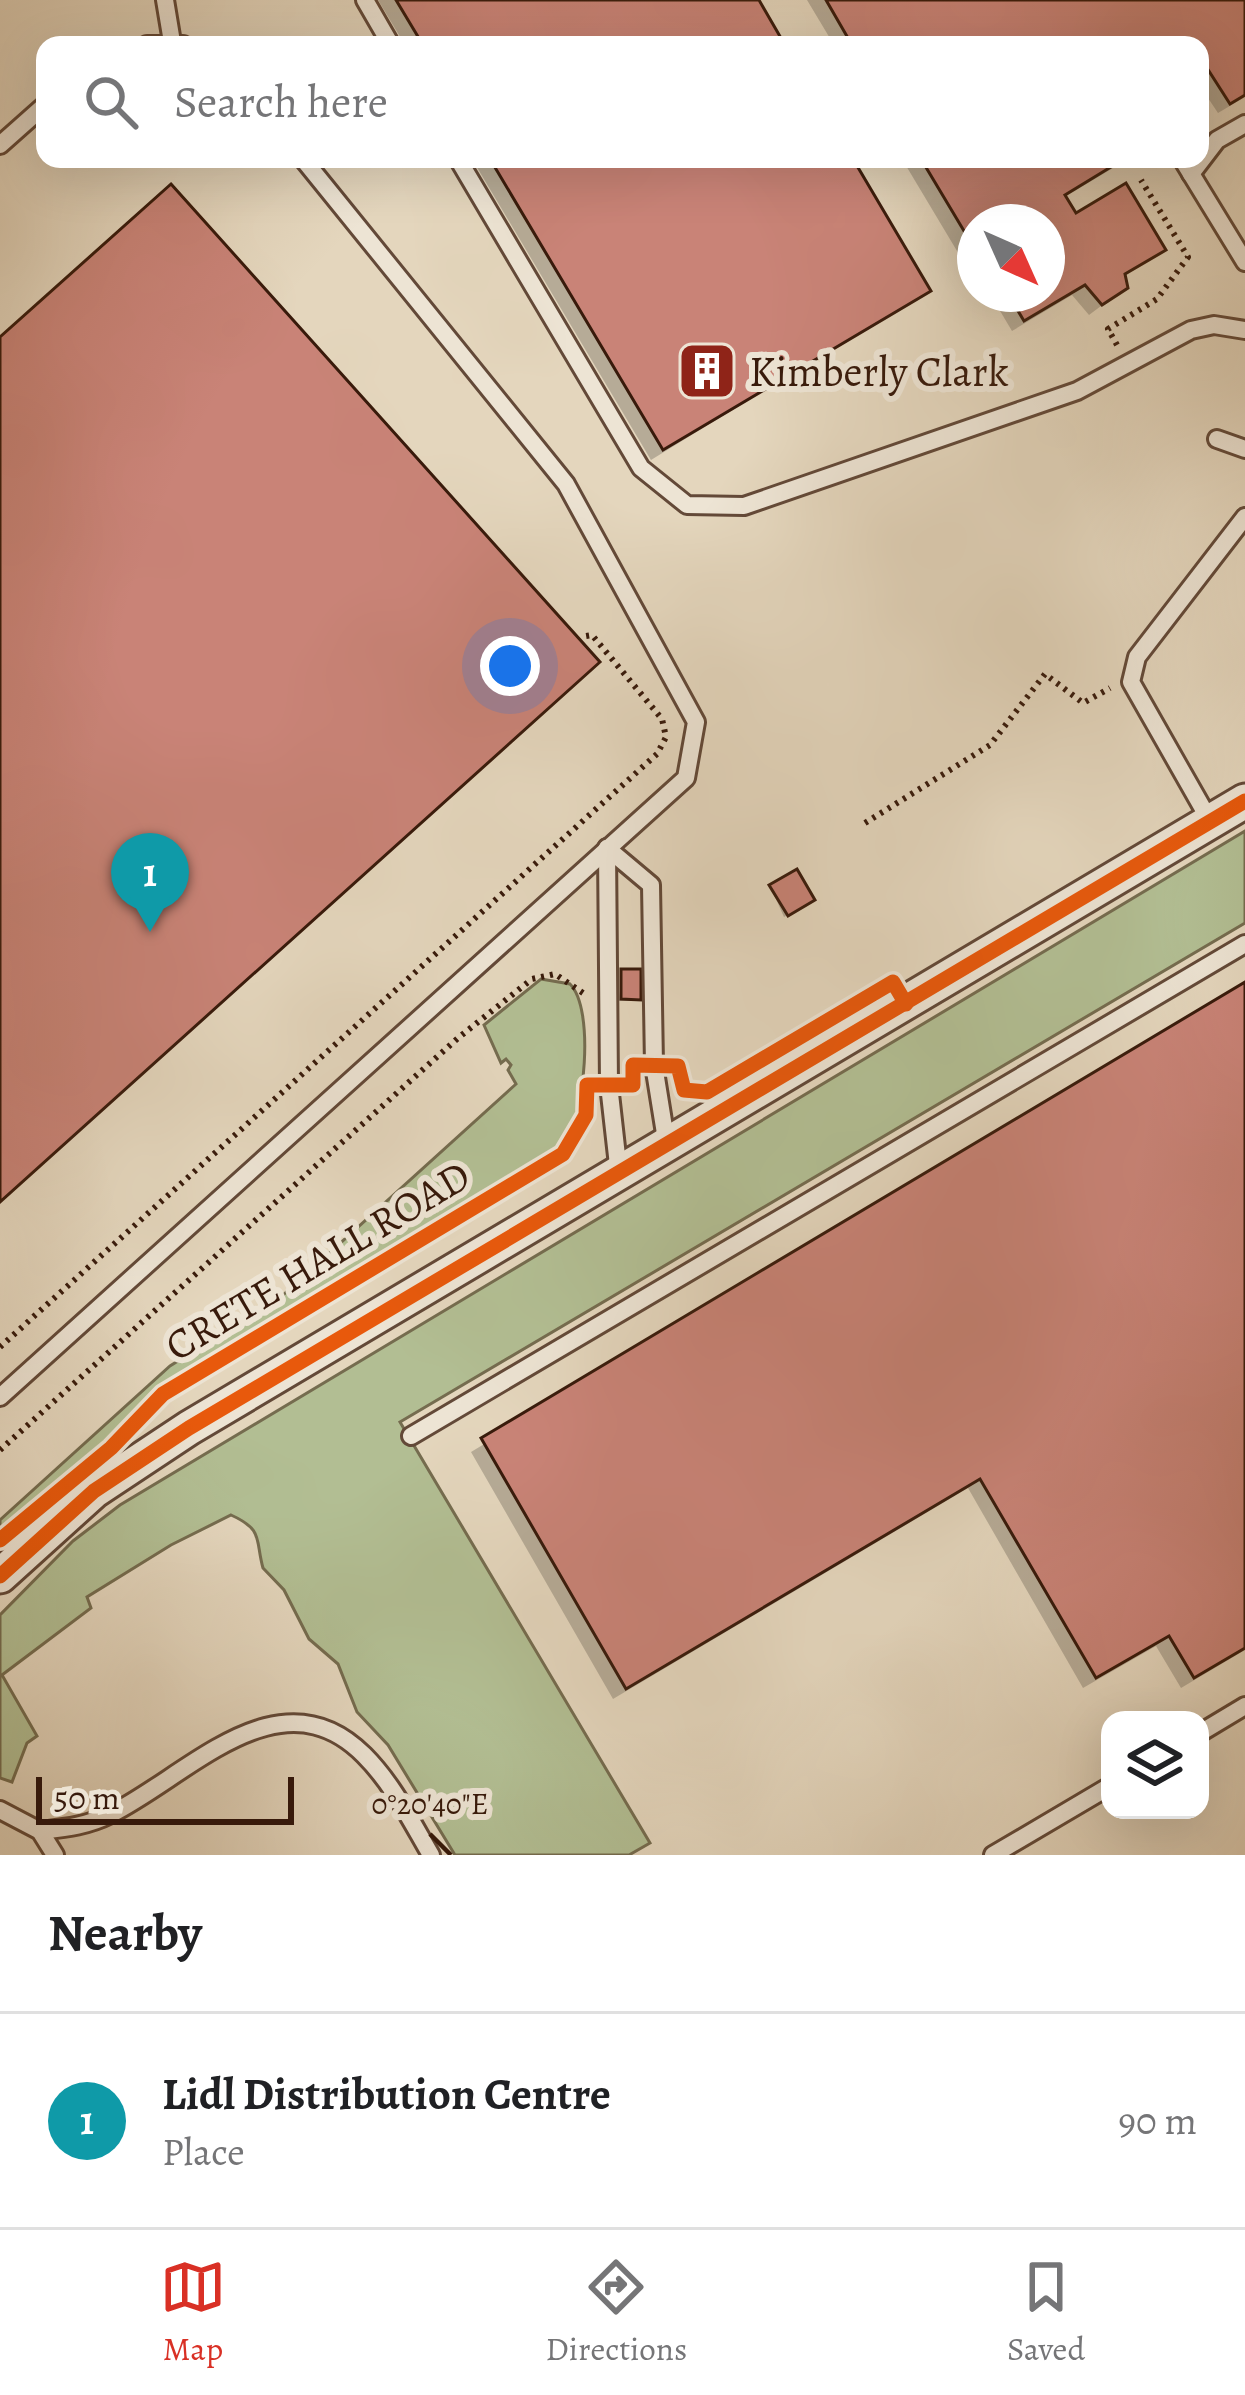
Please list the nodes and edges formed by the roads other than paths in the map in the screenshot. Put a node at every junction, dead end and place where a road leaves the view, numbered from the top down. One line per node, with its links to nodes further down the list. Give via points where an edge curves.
1 (165, 0): 3 (lane)
2 (365, 0): 4 (lane)
3 (175, 36)
4 (386, 36)
5 (36, 113): 7 (lane)
6 (1245, 124): 8 (lane)
7 (0, 145)
8 (1209, 147)
9 (310, 168): 19 (lane, via 566,484 696,722 686,778)
10 (463, 168): 13 (lane, via 644,473 690,506 744,506 839,476 1077,391 1203,327)
11 (1188, 168): 12 (lane)
12 (1245, 262)
13 (1245, 330)
14 (1217, 439): 15 (lane)
15 (1245, 449)
16 (1245, 517): 18 (lane, via 1137,657 1131,682)
17 (1245, 801): 18 (street, CRETE HALL ROAD)
18 (1210, 821): 21 (street, CRETE HALL ROAD)
19 (607, 848): 21 (lane, via 651,886 654,1065); 22 (lane, via 609,1085); 23 (lane)
20 (1245, 944): 24 (lane)
21 (667, 1146): 22 (street, CRETE HALL ROAD)
22 (619, 1174): 25 (street, CRETE HALL ROAD, via 135,1462)
23 (0, 1396)
24 (411, 1436)
25 (0, 1576)
26 (1245, 1706): 27 (lane)
27 (1209, 1728)
28 (1101, 1791): 33 (lane)
29 (0, 1810): 30 (lane)
30 (40, 1831): 31 (lane); 32 (lane, via 114,1813 246,1731 310,1724 366,1756)
31 (55, 1855)
32 (431, 1855)
33 (993, 1855)

